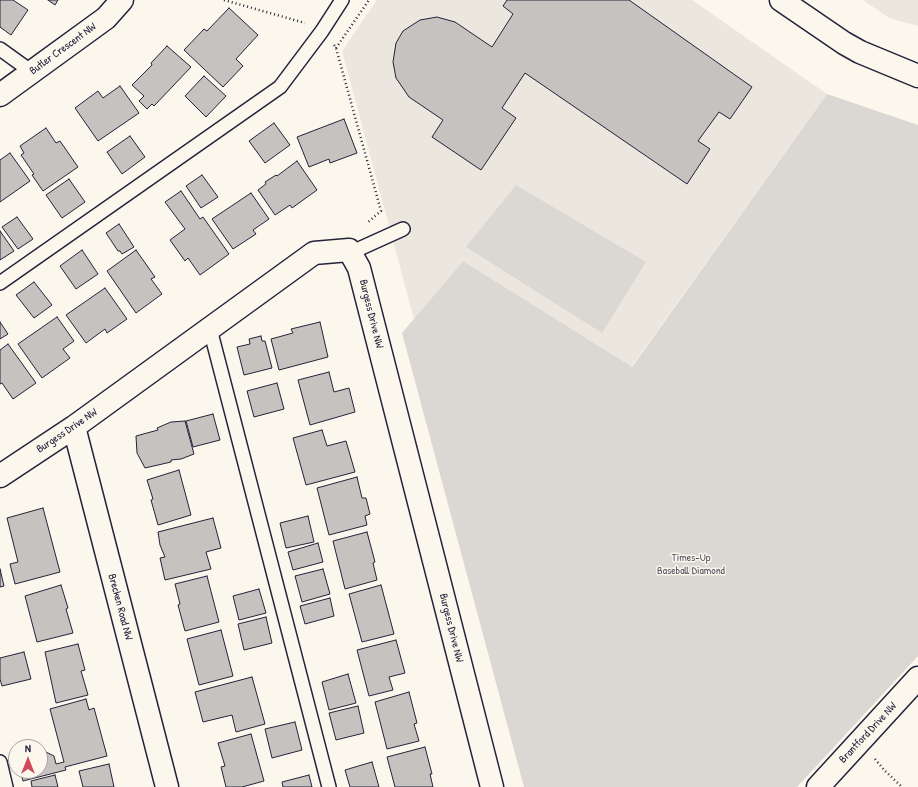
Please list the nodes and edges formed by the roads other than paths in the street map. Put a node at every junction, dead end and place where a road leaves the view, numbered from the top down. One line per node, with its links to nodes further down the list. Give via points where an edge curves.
1 (122, 0): 5 (street, Butler Crescent NW, via 106,18)
2 (342, 0): 10 (lane, via 280,88)
3 (781, 0): 6 (street, via 860,52)
4 (0, 49): 5 (lane)
5 (32, 72): 7 (street, Butler Crescent NW)
6 (918, 76)
7 (0, 95)
8 (403, 229): 9 (lane)
9 (350, 251): 11 (street, Burgess Drive NW, via 314,253); 19 (street, Burgess Drive NW, via 359,268)
10 (0, 283)
11 (210, 329): 12 (street, Burgess Drive NW); 18 (lane)
12 (74, 427): 13 (street, Burgess Drive NW); 17 (street, Brecken Road NW)
13 (0, 476)
14 (918, 678): 20 (street, Brantford Drive NW)
15 (0, 762): 16 (lane)
16 (6, 787)
17 (167, 787)
18 (329, 787)
19 (492, 787)
20 (818, 787)

